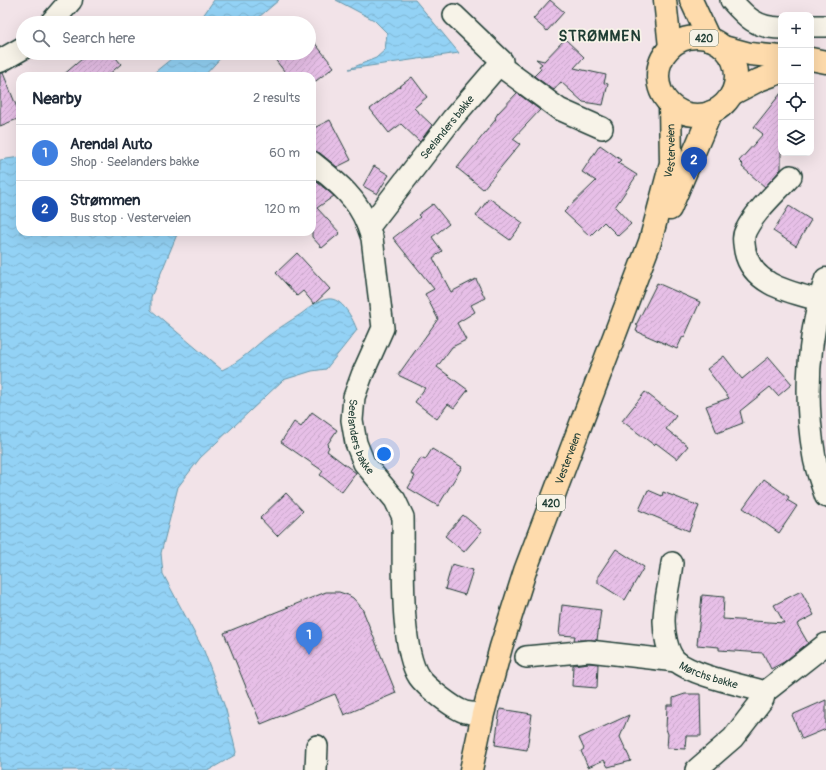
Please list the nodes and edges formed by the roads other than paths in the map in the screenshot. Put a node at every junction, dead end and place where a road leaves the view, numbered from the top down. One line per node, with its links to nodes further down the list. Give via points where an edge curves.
1 (71, 0): 6 (main road)
2 (665, 0): 11 (main road)
3 (692, 0): 10 (main road, 420)
4 (731, 0): 9 (street, via 747,18 757,24)
5 (454, 15): 15 (street, via 502,62)
6 (58, 16)
7 (814, 26): 8 (street)
8 (826, 26)
9 (778, 28)
10 (716, 43): 11 (main road, 420, via 688,38); 13 (main road, via 750,54); 17 (main road, 420, via 731,57 736,69 736,82)
11 (670, 47): 18 (main road, 420, via 662,57 658,76 662,94)
12 (16, 52): 14 (main road)
13 (778, 56)
14 (0, 61)
15 (499, 65): 20 (street, via 560,109); 23 (street, Seelanders bakke, via 453,118 372,223)
16 (778, 73): 17 (main road)
17 (732, 94): 19 (main road, 420, via 720,108)
18 (670, 104): 19 (main road, 420, via 689,115); 24 (main road, Vesterveien / 420, via 671,163)
19 (712, 112): 24 (main road, Vesterveien / 420, via 667,215)
20 (602, 128)
21 (316, 165): 23 (street, via 347,191 362,211)
22 (791, 176): 26 (street, via 751,221 745,232 743,239 747,259 758,275 776,287)
23 (367, 224): 33 (street, Seelanders bakke, via 372,238 383,328 354,397 352,420 356,442 364,463 395,500 403,517 406,632 411,660 420,678 450,704 465,712)
24 (650, 242): 33 (main road, Vesterveien / 420, via 525,571)
25 (826, 279): 26 (main road)
26 (819, 300): 27 (main road, via 808,373 808,409 814,456)
27 (826, 496)
28 (672, 563): 31 (street, Mørchs bakke, via 664,621 666,641)
29 (826, 644): 32 (street)
30 (526, 657): 31 (street, via 589,651)
31 (676, 661): 32 (street, Mørchs bakke, via 695,671)
32 (766, 692): 37 (street, via 733,738)
33 (483, 714): 36 (main road, Vesterveien / 420)
34 (317, 746): 35 (street)
35 (316, 770)
36 (472, 770)
37 (696, 770)

